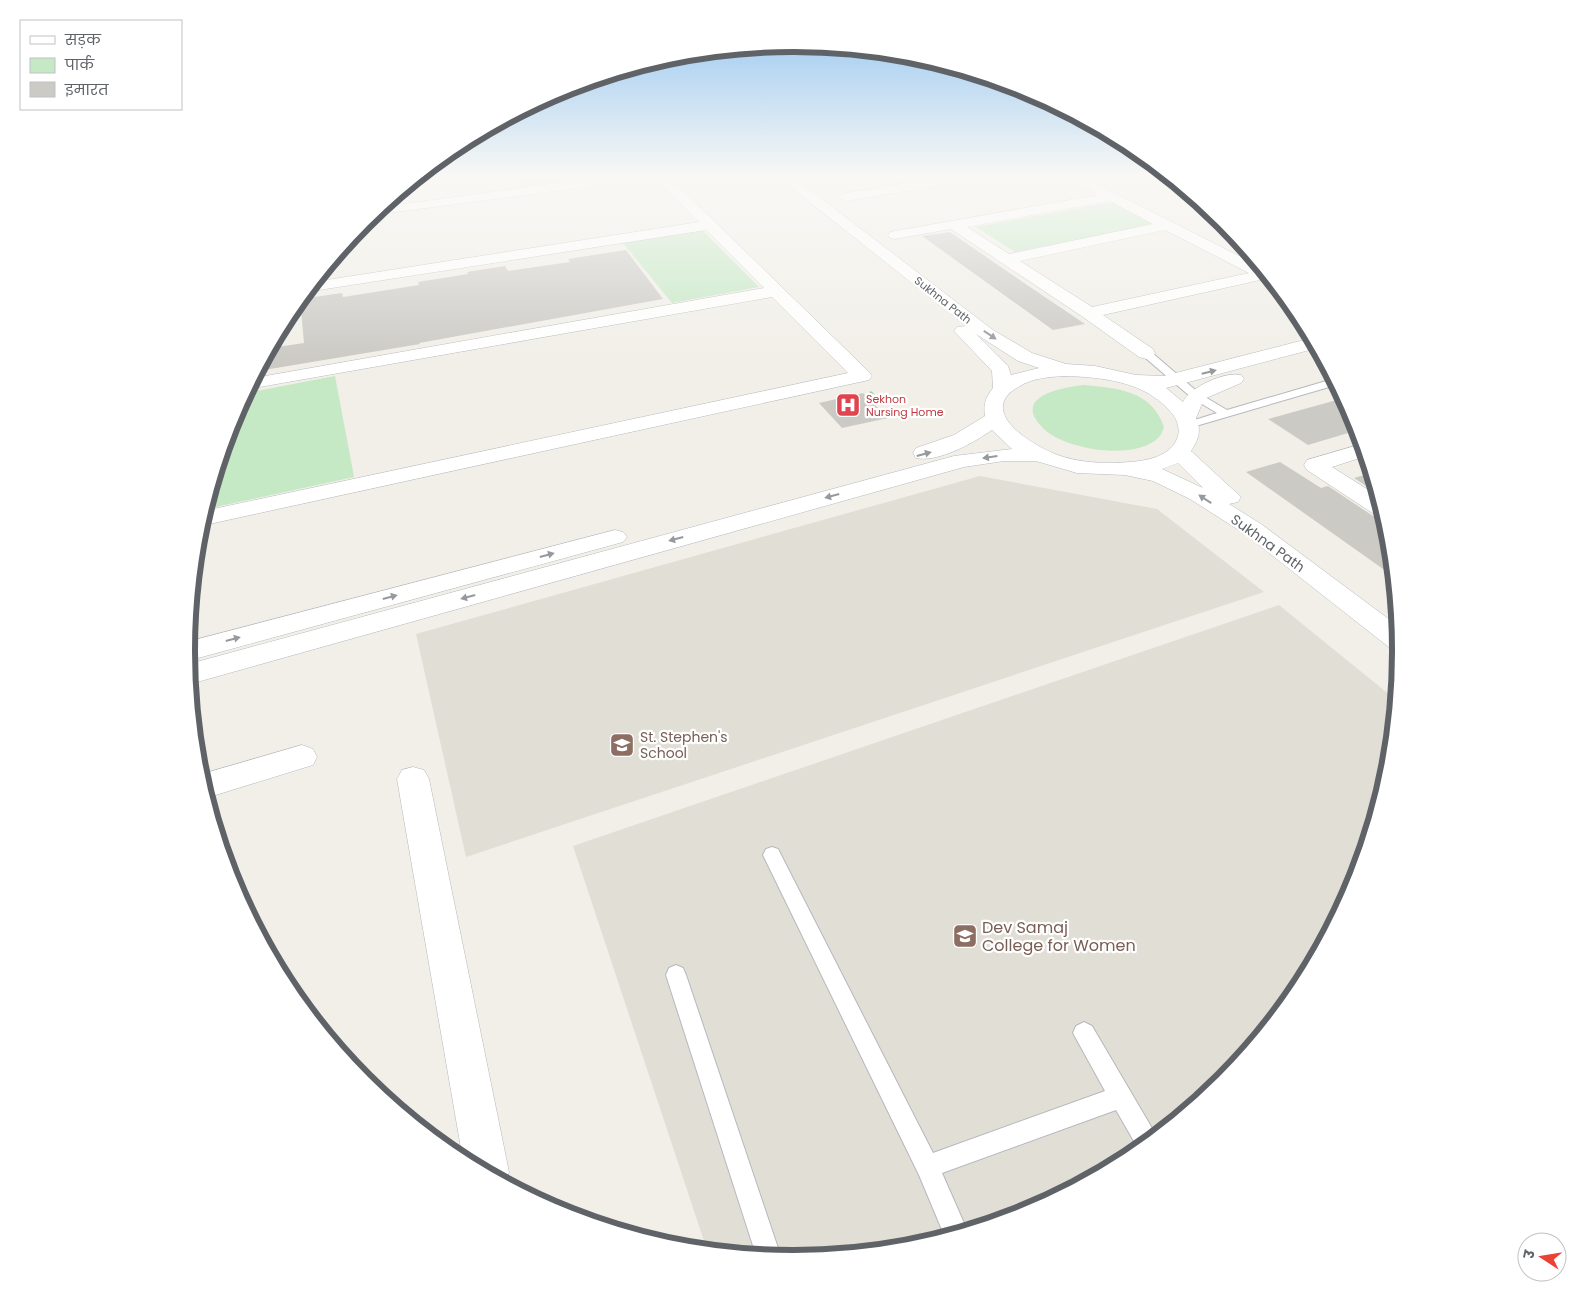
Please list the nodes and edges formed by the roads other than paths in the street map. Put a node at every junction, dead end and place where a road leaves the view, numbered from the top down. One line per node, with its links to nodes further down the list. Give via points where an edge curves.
1 (629, 238): 11 (street)
2 (723, 238): 12 (street)
3 (844, 238): 22 (street, Sukhna Path, via 972,338 1001,370)
4 (863, 238): 17 (street, Sukhna Path, one-way to 17, via 987,334 1025,357)
5 (974, 238): 8 (street)
6 (1107, 238): 8 (street)
7 (1192, 238): 9 (street)
8 (1006, 259): 13 (street)
9 (1253, 268)
10 (1259, 275): 13 (street)
11 (319, 287)
12 (776, 291): 20 (street); 32 (street, via 862,376)
13 (1089, 313): 15 (street)
14 (1308, 345): 19 (street, one-way to 14)
15 (1146, 353): 19 (lane)
16 (1313, 355): 23 (street, via 1213,386)
17 (1064, 370): 18 (street); 22 (street, via 1022,378)
18 (1126, 378): 19 (street, via 1164,382); 26 (street, via 1164,395 1178,406)
19 (1178, 380): 23 (lane)
20 (259, 383)
21 (1329, 384): 24 (lane)
22 (1003, 389): 25 (street, via 994,403)
23 (1196, 396): 24 (lane); 26 (street)
24 (1226, 414): 26 (lane)
25 (995, 418): 29 (street, via 1010,438); 35 (street, one-way to 25, via 947,447 978,432)
26 (1188, 422): 27 (street, via 1188,439)
27 (1179, 452): 30 (street, via 1157,464); 33 (street, Sukhna Path, via 1211,483)
28 (1357, 452): 31 (street, via 1315,465)
29 (1038, 455): 30 (street, via 1080,467); 36 (street, one-way to 36, via 962,460)
30 (1124, 469): 34 (street, Sukhna Path, one-way to 30, via 1253,529 1198,494 1159,475)
31 (1374, 503)
32 (210, 518)
33 (1391, 614)
34 (1392, 635)
35 (195, 650)
36 (196, 672)
37 (302, 757): 39 (street)
38 (413, 779): 45 (street)
39 (210, 784)
40 (772, 855): 46 (lane)
41 (676, 975): 48 (lane)
42 (1084, 1033): 43 (lane)
43 (1121, 1097): 44 (lane); 46 (lane)
44 (1144, 1136)
45 (485, 1164)
46 (927, 1167): 47 (lane)
47 (954, 1227)
48 (767, 1249)

